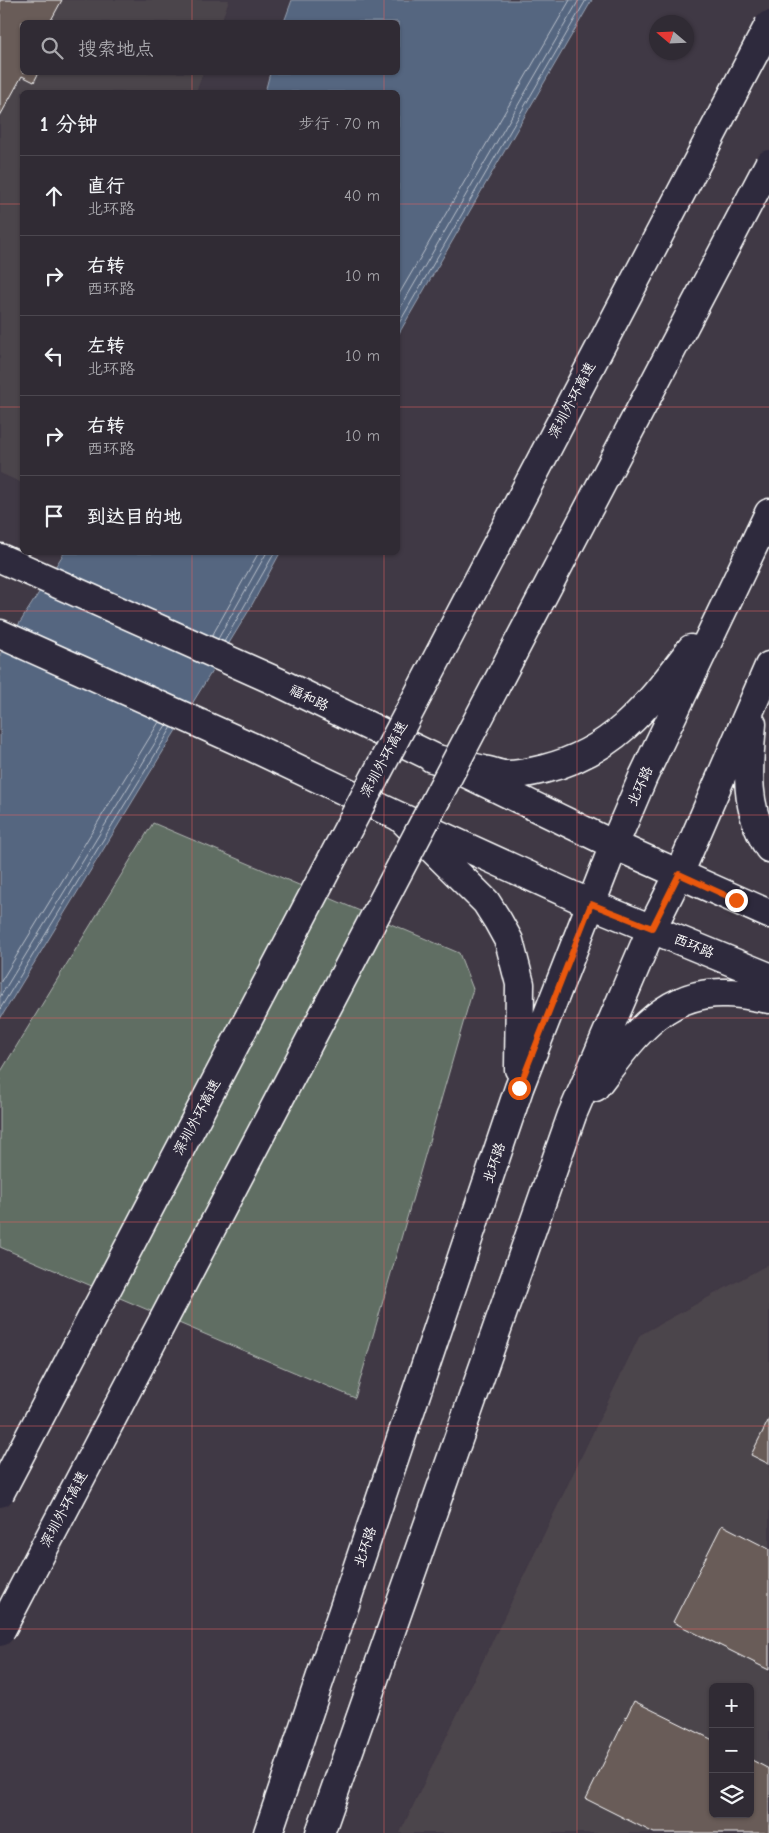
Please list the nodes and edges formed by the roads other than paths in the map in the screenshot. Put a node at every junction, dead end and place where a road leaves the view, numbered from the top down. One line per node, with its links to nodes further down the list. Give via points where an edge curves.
1 (769, 25): 21 (main road, 深圳外环高速, bridge)
2 (769, 164): 22 (main road, 深圳外环高速, bridge)
3 (769, 513): 5 (main road, 北环路)
4 (0, 558): 9 (main road, 福和路, via 280,683)
5 (725, 604): 9 (main road, via 644,710 625,728 581,756 557,766 506,775); 11 (main road, 北环路)
6 (0, 634): 10 (main road)
7 (769, 666): 8 (main road)
8 (755, 699): 12 (main road, via 748,770 749,795 755,820); 13 (main road)
9 (432, 758): 11 (main road, 福和路)
10 (400, 817): 14 (main road); 19 (main road, via 486,902 509,941 520,984)
11 (614, 845): 13 (main road, 福和路); 14 (main road, 北环路)
12 (769, 848)
13 (679, 874): 15 (main road); 16 (main road)
14 (591, 904): 16 (main road, 西环路); 19 (main road, 北环路)
15 (769, 914)
16 (652, 928): 17 (main road, 西环路); 20 (main road)
17 (769, 977)
18 (769, 999): 20 (main road, via 727,993 702,995 678,1002 657,1014 639,1031)
19 (519, 1088): 23 (main road, 北环路)
20 (572, 1115): 24 (main road)
21 (0, 1493)
22 (0, 1632)
23 (268, 1833)
24 (320, 1833)

